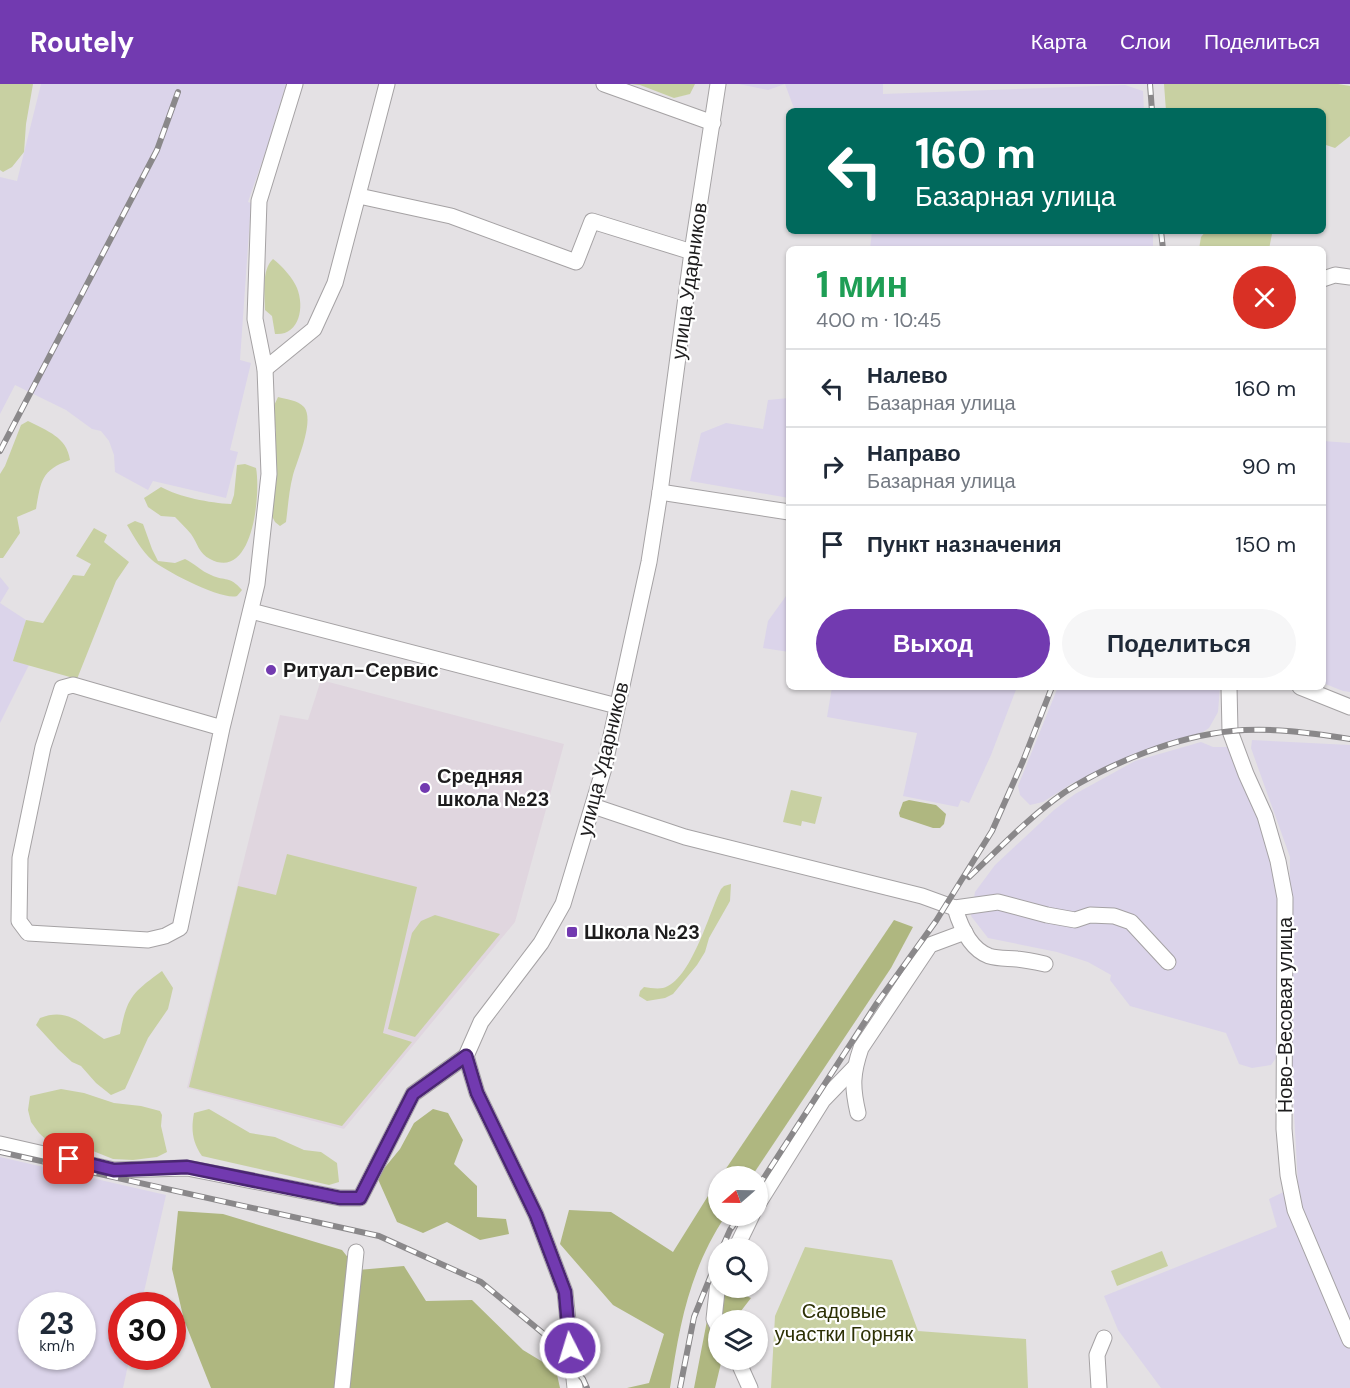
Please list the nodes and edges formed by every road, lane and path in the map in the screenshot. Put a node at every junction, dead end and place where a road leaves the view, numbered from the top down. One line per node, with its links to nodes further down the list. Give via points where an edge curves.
1 (295, 84): 10 (street, via 259,201 255,319)
2 (387, 84): 6 (street)
3 (604, 84): 5 (street)
4 (718, 84): 5 (street, улица Ударников)
5 (713, 123): 7 (street, улица Ударников)
6 (359, 196): 7 (street, via 451,216 576,262 592,221); 10 (street, via 335,283 314,329)
7 (692, 252): 11 (street, улица Ударников)
8 (1350, 277): 9 (street, via 1335,274)
9 (1326, 278)
10 (265, 369): 13 (street, via 268,474)
11 (660, 492): 12 (street); 16 (street, улица Ударников, via 649,562)
12 (786, 512)
13 (252, 611): 16 (street); 18 (street)
14 (1229, 690): 31 (street, Ново-Весовая улица, via 1230,731 1265,816 1285,898 1284,1129 1288,1175 1295,1210)
15 (1308, 690): 17 (street)
16 (617, 706): 19 (street, улица Ударников)
17 (1350, 707)
18 (222, 728): 18 (street, via 73,685 62,688 43,747 20,858 19,921 28,933 148,940 180,928)
19 (593, 806): 20 (street, via 685,837 922,896); 24 (street, улица Ударников, via 563,904 541,943 481,1022)
20 (955, 908): 21 (street); 22 (street, via 998,902 1075,920 1090,915 1114,916 1131,922)
21 (965, 932): 23 (street, via 973,944 990,956); 25 (street, via 930,945 861,1048)
22 (1168, 962)
23 (1045, 964)
24 (466, 1056): 27 (street, via 413,1094 360,1198 340,1198 187,1167 114,1170); 34 (street, via 477,1093 536,1215 565,1292)
25 (854, 1068): 26 (street, via 852,1090); 28 (street, via 823,1100)
26 (858, 1113)
27 (0, 1144)
28 (768, 1188)
29 (356, 1252): 33 (street)
30 (1104, 1338): 36 (street, via 1097,1354)
31 (1350, 1340)
32 (742, 1370): 35 (street)
33 (342, 1388)
34 (575, 1388)
35 (750, 1388)
36 (1099, 1388)

